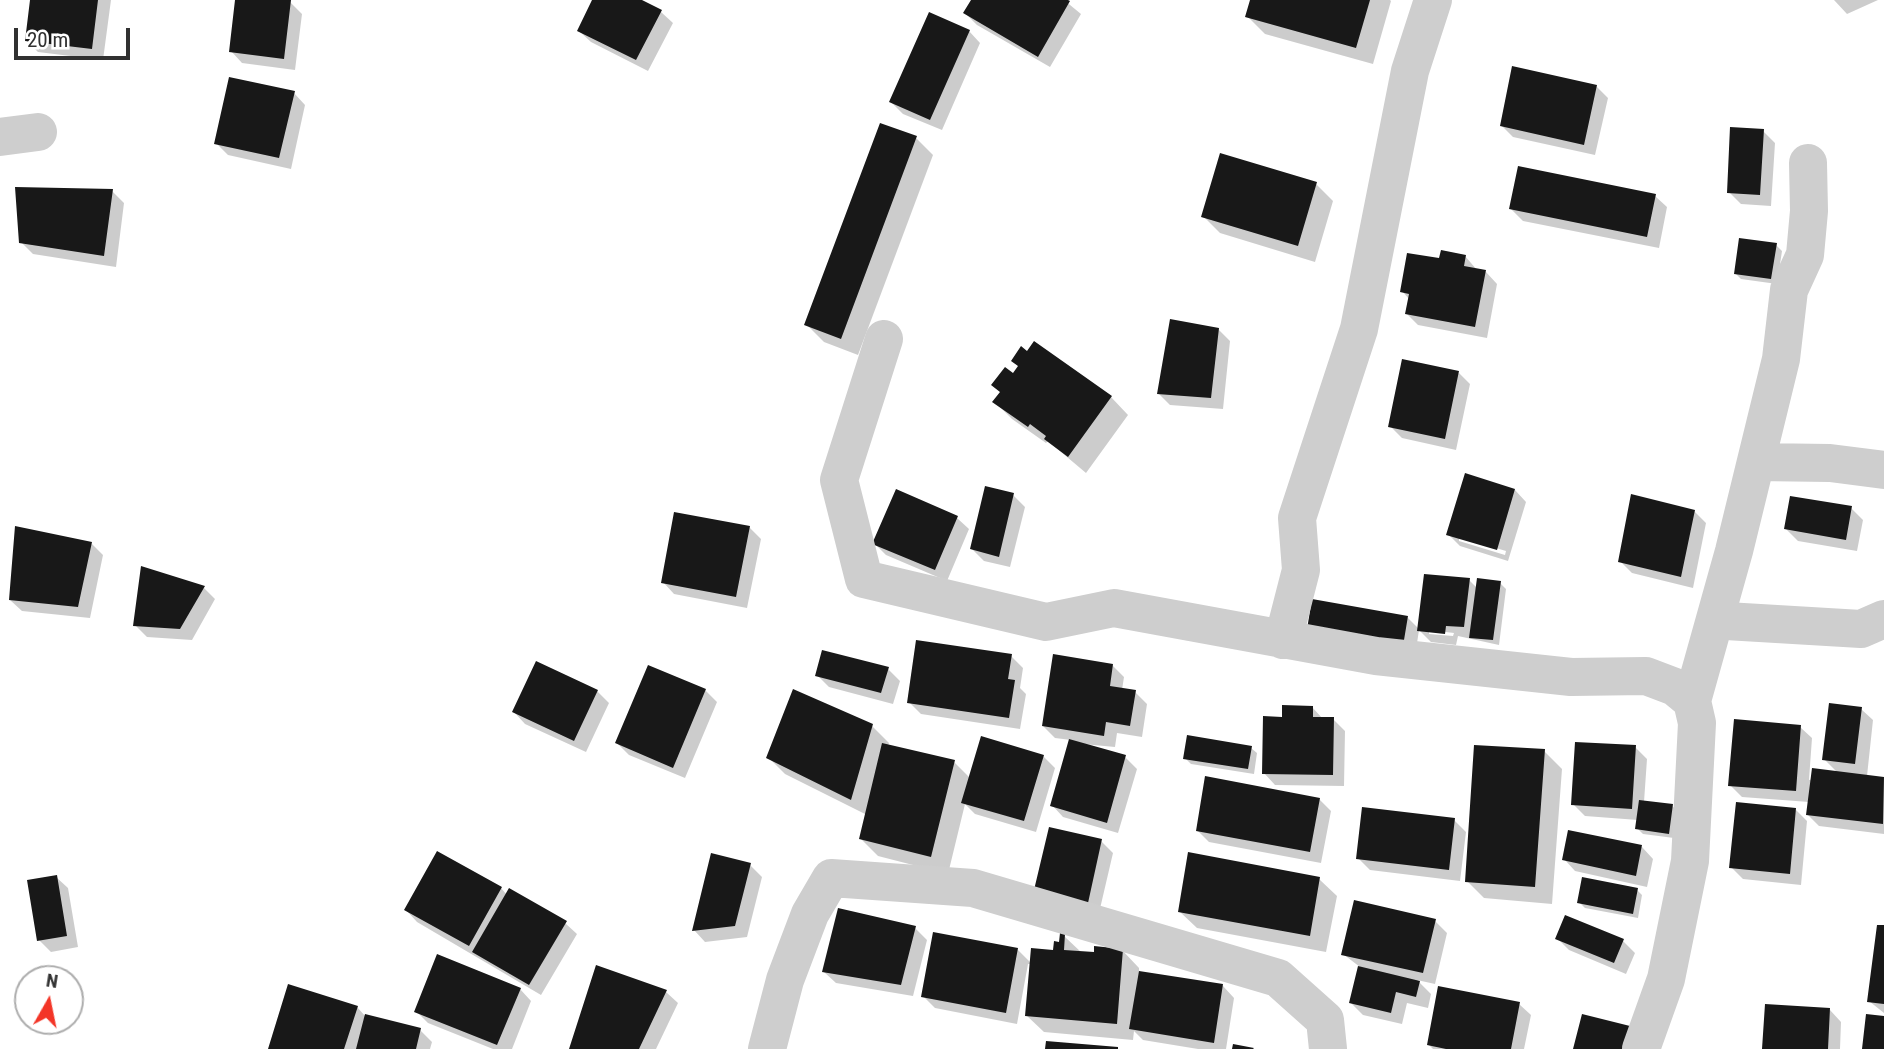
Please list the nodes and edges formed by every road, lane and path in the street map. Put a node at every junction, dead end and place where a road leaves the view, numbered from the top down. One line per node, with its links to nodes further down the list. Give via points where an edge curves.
1 (1433, 0): 10 (street, via 1410,71 1359,329 1297,518 1301,570)
2 (38, 132): 3 (street)
3 (0, 137)
4 (1808, 163): 6 (street, via 1805,255 1789,290 1781,359)
5 (884, 339): 10 (street, via 839,480 864,579 1046,622 1114,608)
6 (1756, 462): 7 (street, via 1830,463); 11 (street)
7 (1884, 470)
8 (1884, 619): 9 (street, via 1861,629)
9 (1726, 621)
10 (1283, 640): 11 (street, via 1376,656 1571,677 1646,676 1675,687)
11 (1692, 701): 14 (street, via 1697,723 1690,861 1666,979)
12 (766, 1049): 13 (street, via 810,914 831,878 973,888 1278,978 1325,1020)
13 (1328, 1049)
14 (1641, 1049)

